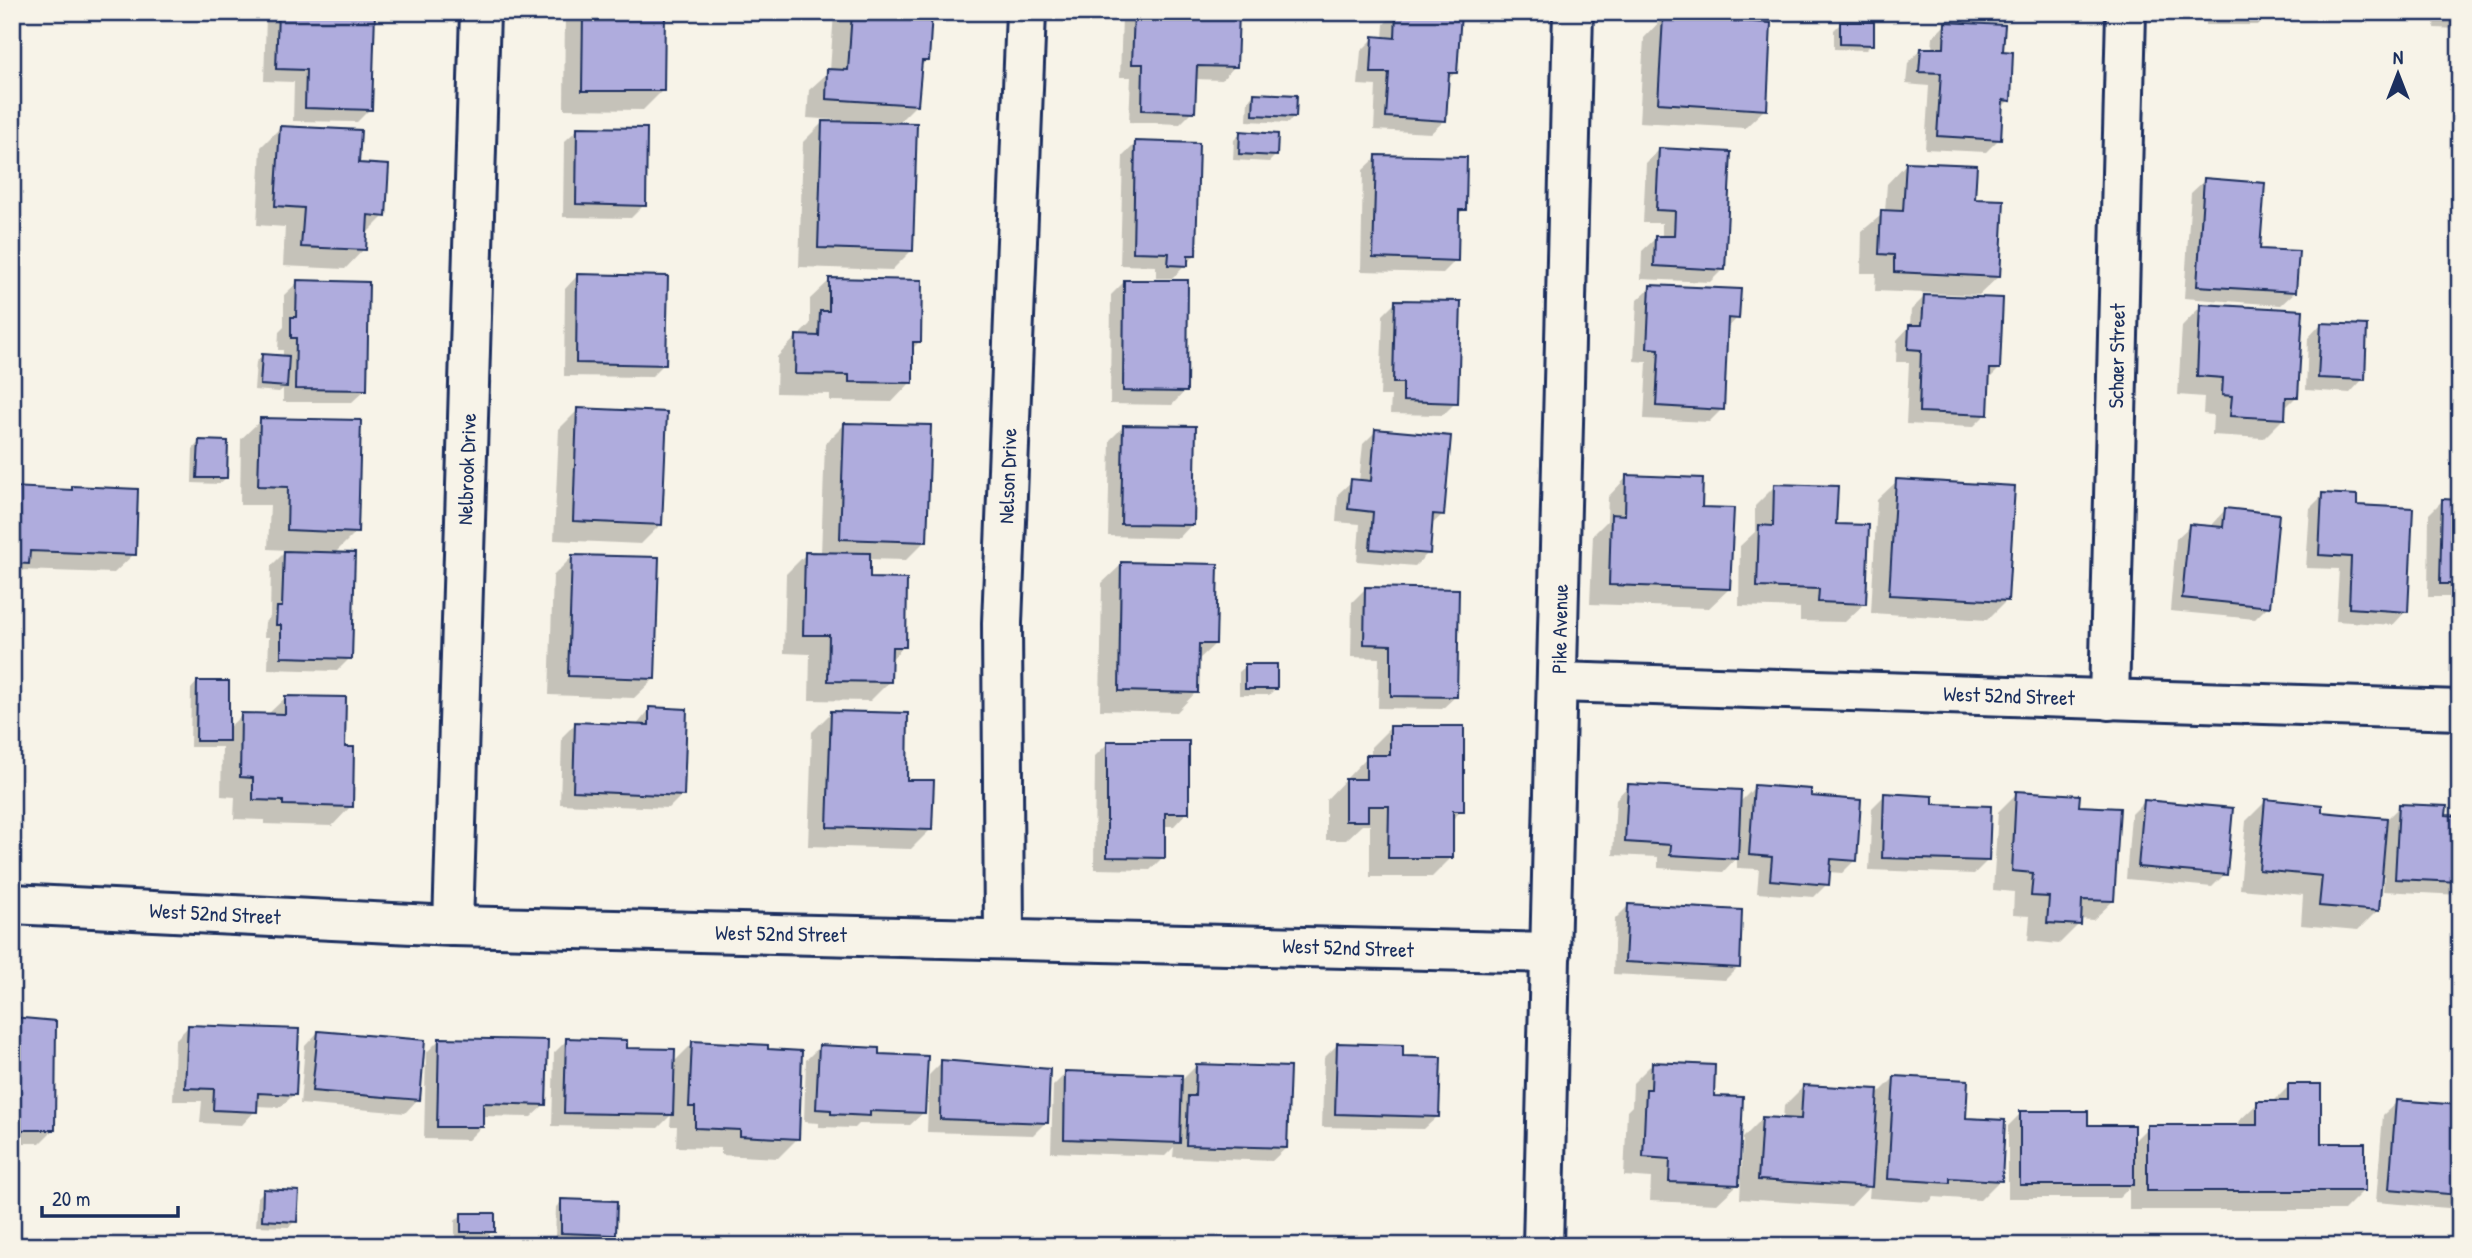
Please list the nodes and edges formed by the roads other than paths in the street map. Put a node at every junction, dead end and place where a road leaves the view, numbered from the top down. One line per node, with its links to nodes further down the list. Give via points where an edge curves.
1 (480, 12): 9 (street, Nelbrook Drive)
2 (1026, 12): 10 (street, Nelson Drive, via 1002,623)
3 (1573, 12): 5 (street, Pike Avenue)
4 (2126, 12): 6 (street, Schaer Street)
5 (1558, 682): 6 (street, West 52nd Street); 11 (street, Pike Avenue)
6 (2109, 700): 7 (street, West 52nd Street)
7 (2460, 710)
8 (12, 904): 9 (street, West 52nd Street)
9 (453, 926): 10 (street, West 52nd Street)
10 (1004, 939): 11 (street, West 52nd Street)
11 (1551, 954): 12 (street, Pike Avenue)
12 (1543, 1246)

